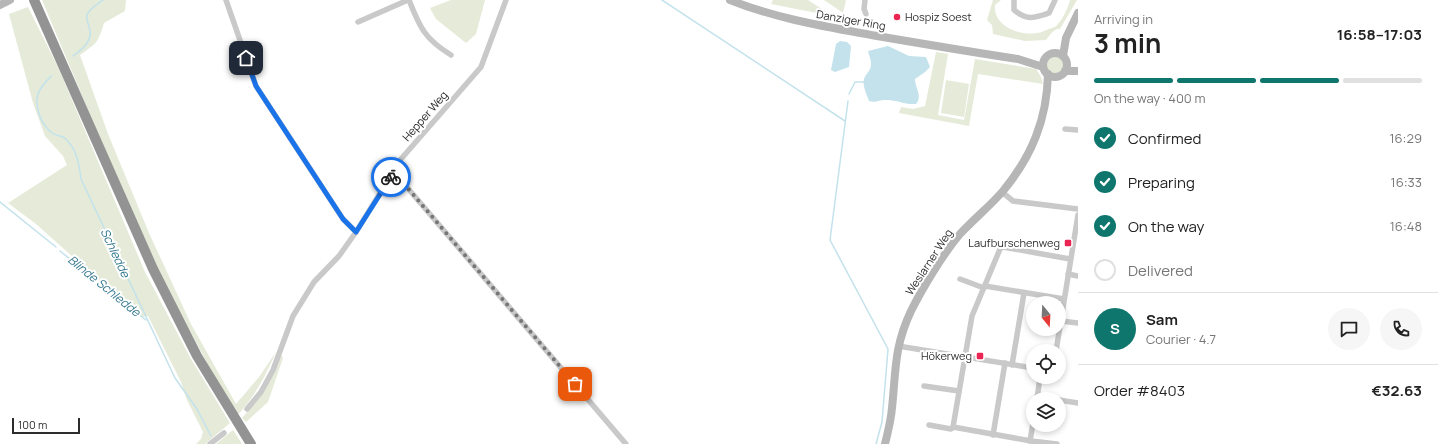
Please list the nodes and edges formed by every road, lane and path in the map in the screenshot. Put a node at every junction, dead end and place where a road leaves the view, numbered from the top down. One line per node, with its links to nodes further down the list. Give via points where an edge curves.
1 (10, 0): 10 (main road)
2 (226, 0): 29 (street, via 256,86 343,219)
3 (408, 0): 13 (street); 16 (street, via 420,28 430,40)
4 (506, 0): 25 (street, Hepper Weg, via 481,67 401,159)
5 (730, 0): 18 (main road, Danziger Ring, via 789,19)
6 (865, 0): 12 (street)
7 (1014, 0): 8 (street, via 1014,10 1018,14 1033,18 1049,13)
8 (1055, 0)
9 (35, 4): 57 (highway, via 153,269 196,356)
10 (0, 5)
11 (1078, 13): 14 (main road)
12 (866, 14)
13 (358, 22)
14 (1066, 38): 15 (main road); 19 (main road)
15 (1054, 53): 17 (main road); 19 (main road)
16 (451, 55)
17 (1045, 58): 18 (main road, Danziger Ring); 22 (main road, Weslarner Weg)
18 (1018, 59): 22 (main road, Danziger Ring)
19 (1065, 63): 20 (main road); 21 (main road); 22 (main road, via 1063,74)
20 (1078, 67)
21 (1078, 71)
22 (1049, 73): 26 (main road, Weslarner Weg, via 1048,91 1036,138 1021,166)
23 (1065, 129): 24 (street)
24 (1078, 130)
25 (394, 172): 29 (street, Hepper Weg); 58 (street)
26 (1002, 192): 27 (street, via 1014,200); 40 (main road, Weslarner Weg, via 951,246 914,305)
27 (1078, 209)
28 (1078, 215): 30 (street)
29 (356, 232): 49 (street, Hepper Weg, via 339,256 314,282 304,298 293,316 273,370 261,392)
30 (1070, 259): 31 (street); 34 (street, via 1001,247)
31 (1068, 274): 32 (street); 37 (street)
32 (1078, 276)
33 (960, 279): 34 (street)
34 (984, 287): 35 (street); 41 (street, via 972,316)
35 (1024, 292): 36 (street); 43 (street)
36 (1047, 296)
37 (1064, 296)
38 (1066, 322): 39 (street)
39 (1078, 323)
40 (898, 346): 41 (street); 59 (main road, Weslarner Weg, via 892,408)
41 (965, 357): 42 (street); 46 (street)
42 (1004, 363): 43 (street); 54 (street)
43 (1012, 364): 44 (street)
44 (1026, 367)
45 (924, 386): 46 (street)
46 (959, 391): 51 (street)
47 (1066, 401): 48 (street)
48 (1078, 403)
49 (247, 409)
50 (928, 426): 51 (street)
51 (952, 428): 54 (street)
52 (1032, 432): 55 (street)
53 (224, 433): 56 (street)
54 (993, 435): 55 (street)
55 (1030, 441): 60 (street)
56 (210, 444)
57 (251, 444)
58 (626, 444)
59 (885, 444)
60 (1057, 444)

